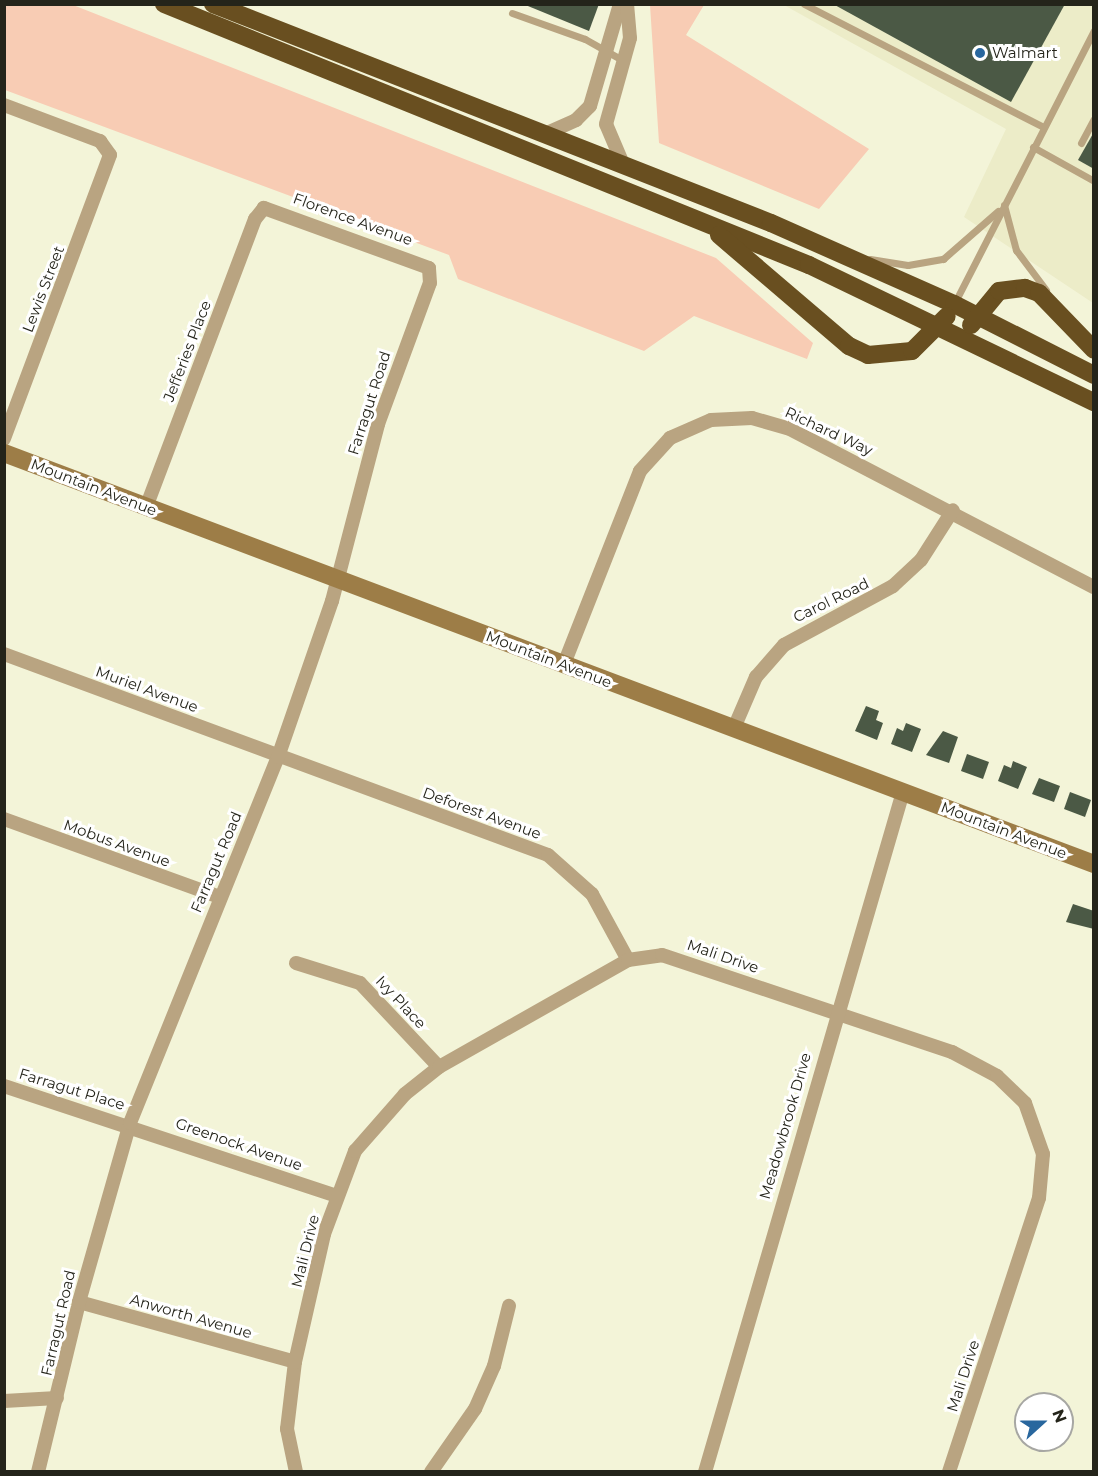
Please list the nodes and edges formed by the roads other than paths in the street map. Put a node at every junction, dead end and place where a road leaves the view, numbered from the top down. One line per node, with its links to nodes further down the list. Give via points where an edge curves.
1 (164, 4): 22 (highway)
2 (213, 4): 15 (highway)
3 (620, 4): 8 (street)
4 (627, 4): 9 (street)
5 (804, 4): 14 (lane)
6 (512, 13): 10 (lane, via 585,39)
7 (1094, 31): 14 (lane)
8 (615, 33): 9 (lane); 10 (street)
9 (630, 35): 11 (street)
10 (609, 54): 11 (lane); 15 (street, via 584,115)
11 (624, 61): 18 (street, via 606,124)
12 (4, 105): 33 (street, Lewis Street, via 100,141 110,150)
13 (1094, 119): 16 (lane)
14 (1043, 127): 17 (lane)
15 (545, 134): 18 (highway)
16 (1081, 143)
17 (1033, 147): 19 (lane); 20 (lane)
18 (623, 165): 23 (highway)
19 (1094, 181)
20 (1004, 205): 23 (lane, via 960,249 934,262 908,265); 25 (lane); 27 (lane, via 1016,250)
21 (264, 208): 24 (street, Florence Avenue); 35 (street, Jefferies Place, via 255,219)
22 (703, 222): 28 (highway); 28 (highway, via 849,345 868,355 902,356)
23 (850, 257): 25 (highway)
24 (429, 268): 37 (street, Farragut Road, via 430,283 378,424)
25 (954, 304): 26 (highway); 28 (highway)
26 (976, 315): 27 (highway, via 999,291 1025,288 1039,293); 29 (highway); 31 (highway)
27 (1070, 324): 30 (highway)
28 (943, 325): 29 (highway)
29 (965, 338): 32 (highway)
30 (1094, 350)
31 (1094, 375)
32 (1094, 402)
33 (4, 440)
34 (4, 453): 35 (street, Mountain Avenue)
35 (146, 507): 37 (street, Mountain Avenue)
36 (953, 510): 38 (street, Richard Way); 40 (street, Richard Way, via 770,421 732,417 691,427 670,438 640,471); 41 (street, Carol Road, via 900,581 870,602 814,624 776,652 756,677)
37 (336, 578): 40 (street, Mountain Avenue); 42 (street, Farragut Road)
38 (1094, 587)
39 (4, 654): 42 (street, Muriel Avenue)
40 (564, 664): 41 (street, Mountain Avenue)
41 (734, 728): 43 (street, Mountain Avenue)
42 (278, 756): 46 (street, Farragut Road); 47 (street, Deforest Avenue, via 548,855 592,894)
43 (903, 792): 45 (street, Mountain Avenue); 49 (street, Meadowbrook Drive)
44 (4, 819): 46 (street, Mobus Avenue)
45 (1094, 864)
46 (219, 897): 52 (street, Farragut Road)
47 (628, 960): 49 (street, Mali Drive, via 646,955 687,959); 50 (street, Mali Drive)
48 (296, 963): 50 (street, Ivy Place, via 360,983)
49 (835, 1013): 62 (street, Meadowbrook Drive); 63 (street, Mali Drive, via 952,1052 997,1076 1025,1103 1043,1154 1039,1198)
50 (438, 1067): 53 (street, Mali Drive, via 373,1126 355,1151)
51 (4, 1086): 52 (street, Farragut Place)
52 (130, 1123): 53 (street, Greenock Avenue); 54 (street, Farragut Road)
53 (337, 1196): 56 (street, Mali Drive)
54 (79, 1302): 56 (street, Anworth Avenue); 57 (street, Farragut Road)
55 (509, 1306): 61 (street, via 494,1366 475,1409)
56 (295, 1362): 60 (street, Mali Drive, via 287,1429)
57 (57, 1398): 58 (street); 59 (street, Farragut Road)
58 (4, 1401)
59 (39, 1472)
60 (296, 1472)
61 (431, 1472)
62 (705, 1472)
63 (949, 1472)

